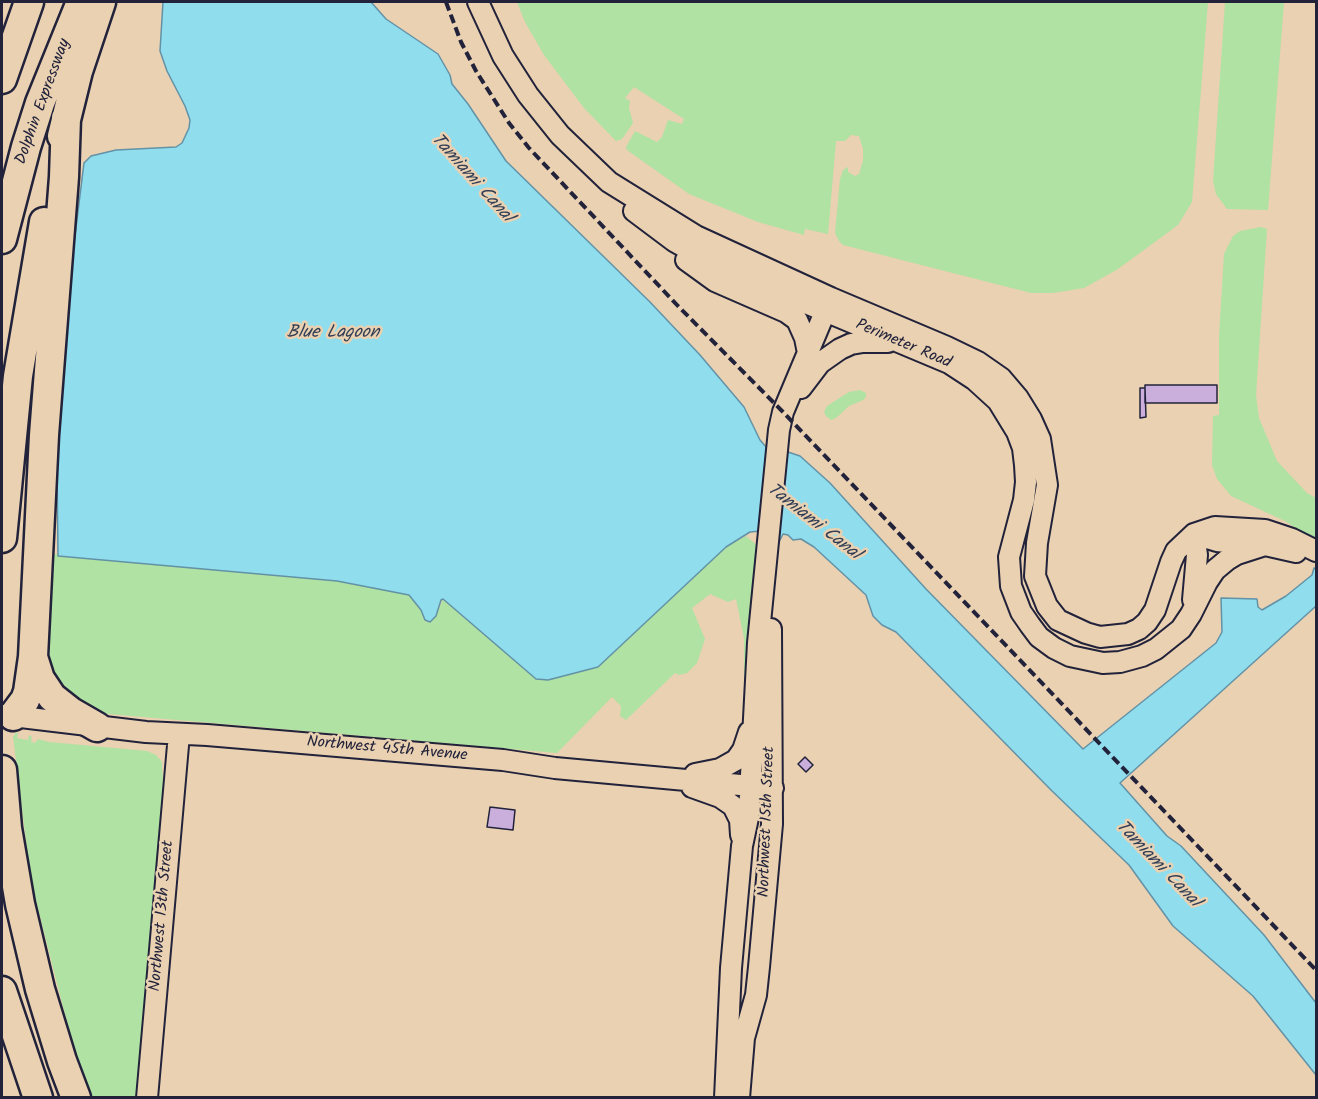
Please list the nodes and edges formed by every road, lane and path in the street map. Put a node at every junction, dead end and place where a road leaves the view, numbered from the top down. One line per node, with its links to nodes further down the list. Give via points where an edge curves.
1 (29, 2): 5 (highway)
2 (81, 2): 9 (highway, Dolphin Expressway, via 40,103)
3 (100, 2): 6 (highway)
4 (478, 2): 7 (street, Perimeter Road, via 503,56 528,95 560,135)
5 (2, 79)
6 (66, 118): 15 (highway, via 27,317); 21 (highway)
7 (609, 182): 8 (street, Perimeter Road); 10 (street, Perimeter Road, via 696,236)
8 (638, 215): 10 (street, Perimeter Road, via 704,259); 12 (street, via 672,250 716,281 797,320)
9 (2, 239)
10 (828, 305): 11 (street, Perimeter Road); 12 (street, Northwest 15th Street); 14 (street, Perimeter Road, via 978,362 1001,378 1018,398 1036,429 1045,463 1047,485 1035,576 1047,606 1058,620 1100,637 1139,629 1155,610 1176,551)
11 (899, 342): 13 (street, via 851,344 830,354 819,363); 20 (street, Perimeter Road, via 950,363 975,380 998,401 1017,432 1023,448 1026,482 1010,546 1009,570 1021,612 1039,637 1070,656 1103,663 1120,662 1156,649 1181,629)
12 (808, 353): 13 (street, Northwest 15th Street)
13 (781, 421): 16 (street, Northwest 15th Street)
14 (1194, 534): 17 (street, via 1217,541); 18 (street, via 1215,526 1264,530); 20 (street, via 1197,569)
15 (2, 538)
16 (768, 545): 22 (street, Northwest 15th Street); 29 (street, Northwest 15th Street)
17 (1265, 545): 19 (street); 20 (street, Perimeter Road, via 1237,554 1215,570)
18 (1317, 551)
19 (1317, 560)
20 (1191, 614)
21 (33, 657): 23 (highway, via 25,700); 24 (highway, via 40,679 52,697)
22 (755, 712): 27 (street, via 746,744 736,760 720,769); 28 (street, Northwest 15th Street)
23 (7, 716): 24 (street, Northwest 45th Avenue)
24 (97, 728): 25 (street, Northwest 45th Avenue)
25 (179, 734): 27 (street, Northwest 45th Avenue, via 503,760); 36 (street, Northwest 13th Street)
26 (2, 770): 35 (highway, via 20,903 40,989)
27 (665, 778): 28 (street, Northwest 45th Avenue); 30 (street, via 729,803 740,820)
28 (751, 785): 29 (street, Northwest 45th Avenue); 30 (street, Northwest 15th Street)
29 (773, 788): 32 (street, Northwest 15th Street)
30 (742, 846): 31 (street, Northwest 15th Street)
31 (734, 938): 32 (street, via 747,947); 37 (street, Northwest 15th Street)
32 (762, 941): 38 (street, Northwest 15th Street, via 756,995 744,1038)
33 (2, 991): 34 (highway)
34 (38, 1098)
35 (76, 1098)
36 (147, 1098)
37 (725, 1098)
38 (738, 1098)

